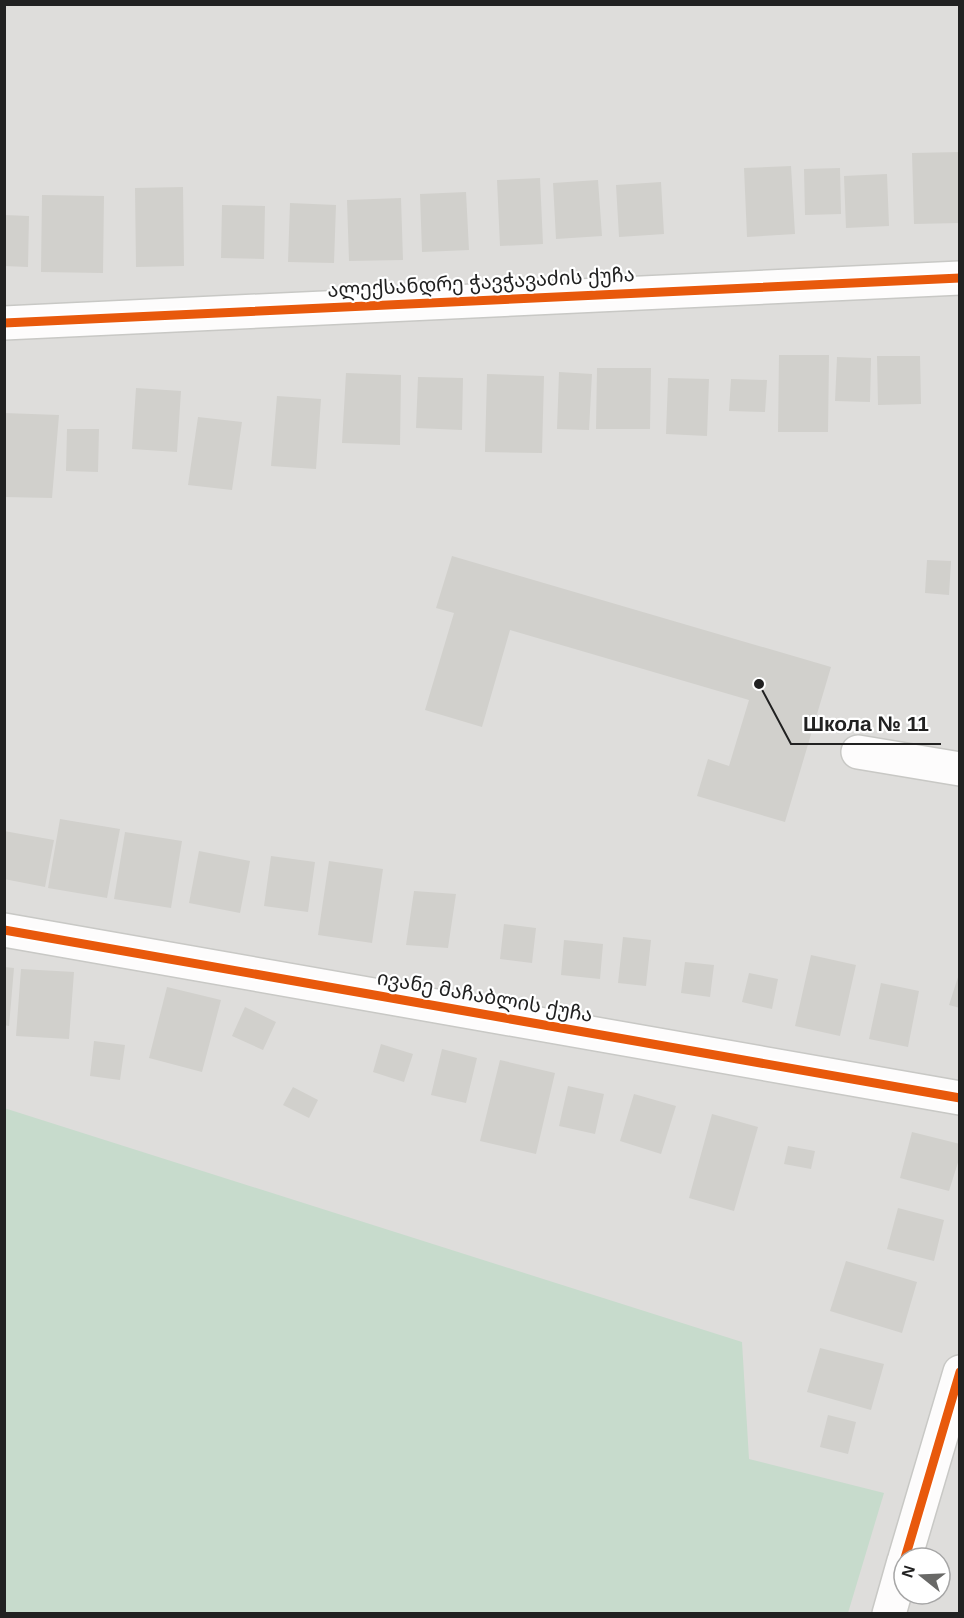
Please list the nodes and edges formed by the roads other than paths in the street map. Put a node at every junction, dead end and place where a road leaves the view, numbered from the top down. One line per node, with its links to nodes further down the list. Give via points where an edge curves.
1 (960, 278): 2 (street, ალექსანდრე ჭავჭავაძის ქუჩა)
2 (4, 323)
3 (858, 752): 4 (street)
4 (960, 769)
5 (4, 930): 6 (street, ივანე მაჩაბლის ქუჩა)
6 (960, 1098)
7 (960, 1372): 8 (street)
8 (908, 1546)

